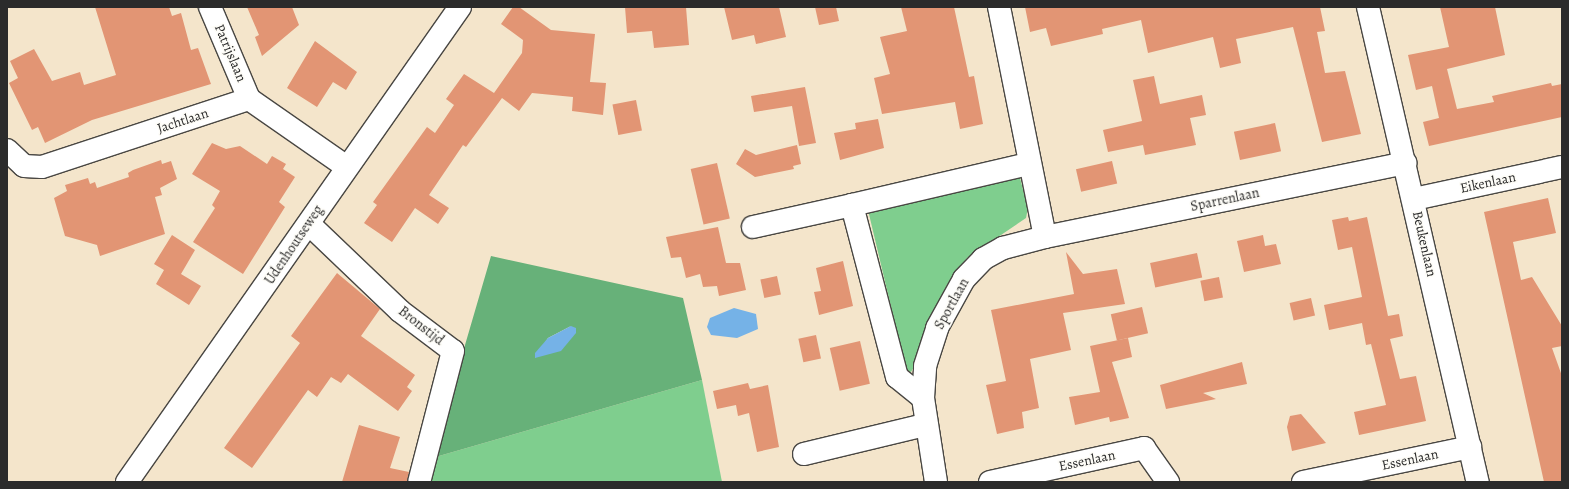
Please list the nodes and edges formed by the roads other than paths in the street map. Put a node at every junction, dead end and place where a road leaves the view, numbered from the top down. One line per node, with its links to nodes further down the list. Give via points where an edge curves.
1 (210, 7): 5 (street, Patrijslaan)
2 (460, 7): 9 (street, Udenhoutseweg)
3 (999, 7): 8 (street)
4 (1368, 7): 7 (street, Beukenlaan)
5 (249, 99): 6 (street, Jachtlaan, via 42,167 24,166); 9 (street)
6 (7, 150)
7 (1405, 163): 11 (street, Beukenlaan); 15 (street, Sparrenlaan)
8 (1028, 164): 12 (street); 15 (street)
9 (347, 167): 13 (street, Udenhoutseweg)
10 (1562, 167): 11 (street, Eikenlaan)
11 (1414, 199): 18 (street, Beukenlaan)
12 (852, 205): 14 (street); 16 (street, via 897,377)
13 (309, 224): 20 (street, Udenhoutseweg); 21 (street, Bronstijd, via 400,311 453,351)
14 (753, 227)
15 (1045, 237): 16 (street, Sportlaan, via 1003,248 982,259 964,279 935,336 925,366)
16 (923, 398): 17 (street, Sportlaan)
17 (925, 425): 19 (street); 22 (street, Sportlaan)
18 (1470, 447): 25 (street, Essenlaan); 26 (street, Beukenlaan)
19 (804, 454)
20 (127, 482)
21 (419, 482)
22 (936, 482)
23 (990, 482): 24 (street, Essenlaan, via 1144,448)
24 (1168, 482)
25 (1303, 482)
26 (1478, 482)

